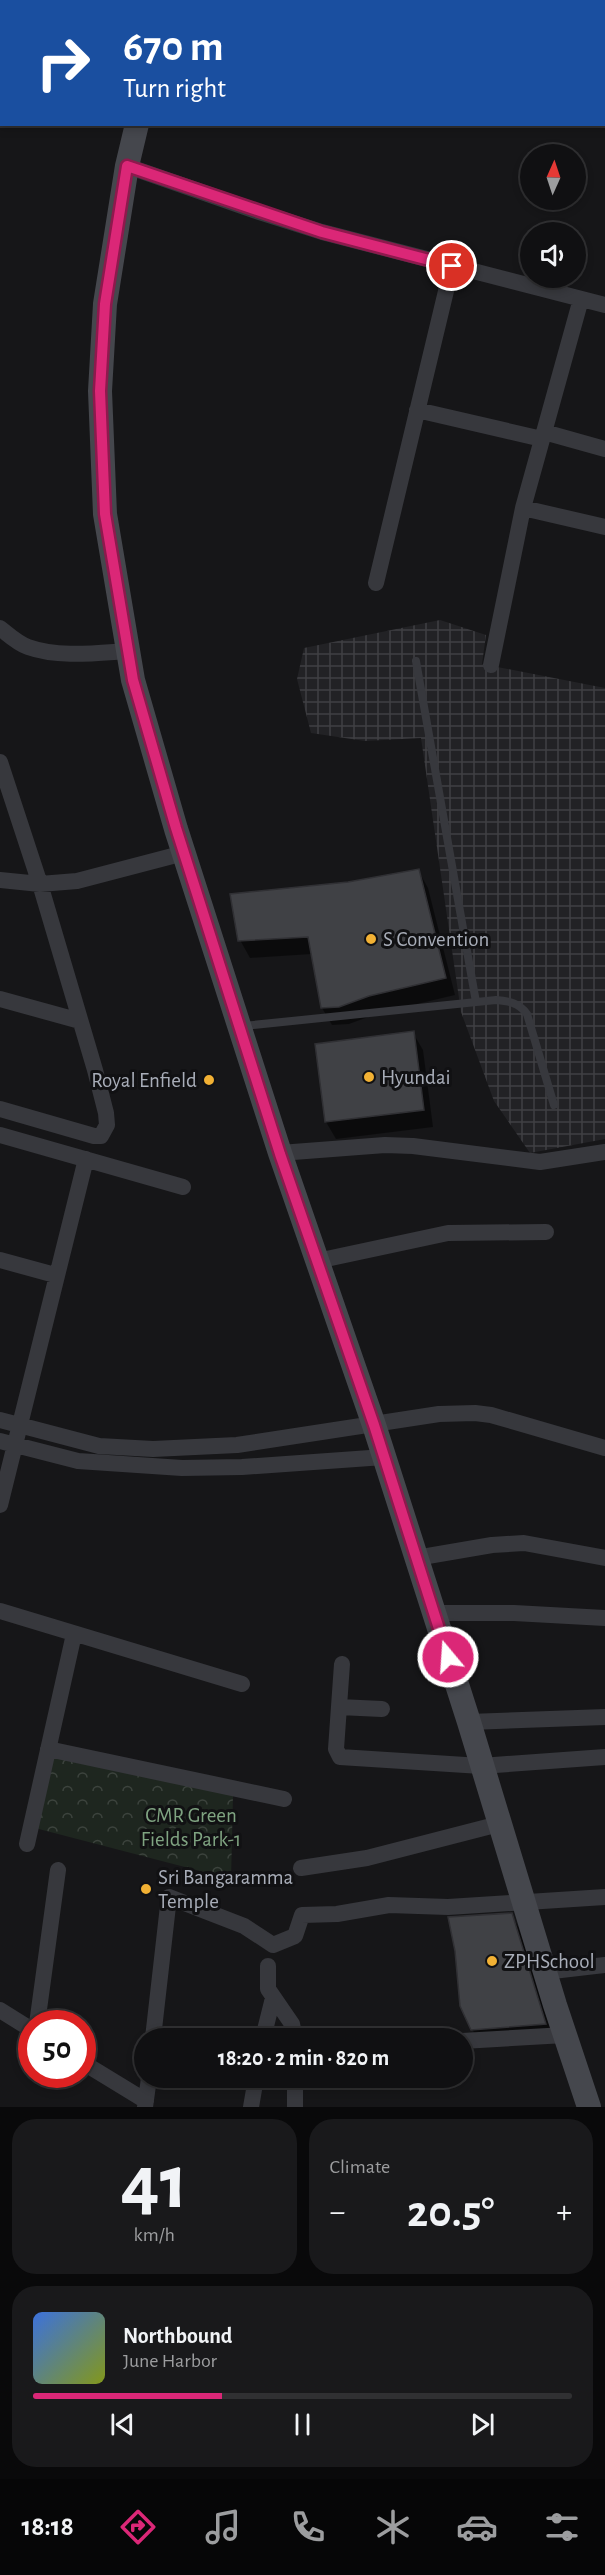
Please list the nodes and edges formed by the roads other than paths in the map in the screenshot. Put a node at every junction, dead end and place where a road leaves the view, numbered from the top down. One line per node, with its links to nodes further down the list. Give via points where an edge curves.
1 (137, 126): 2 (main road)
2 (127, 166): 3 (street, via 289,221); 13 (main road, via 105,304 100,391 105,514)
3 (452, 266): 4 (street); 6 (street)
4 (581, 299): 5 (street); 7 (street)
5 (605, 305)
6 (417, 410): 7 (street); 11 (street)
7 (543, 436): 8 (street); 9 (street)
8 (605, 449)
9 (523, 508): 10 (street); 15 (street)
10 (605, 527)
11 (376, 583)
12 (0, 628): 13 (street, via 19,643 45,651)
13 (128, 651): 17 (main road)
14 (416, 661): 21 (lane)
15 (491, 665)
16 (0, 762): 19 (street)
17 (184, 853): 19 (street, via 77,881); 23 (main road)
18 (0, 880): 19 (street)
19 (40, 884): 22 (street)
20 (0, 999): 22 (street)
21 (476, 1002): 23 (lane); 24 (lane, via 508,1001 522,1007)
22 (80, 1021): 25 (street, via 106,1113 101,1136)
23 (239, 1026): 28 (main road)
24 (554, 1105)
25 (0, 1109)
26 (0, 1134): 29 (street)
27 (605, 1152): 28 (street, via 540,1162 385,1145)
28 (280, 1154): 33 (main road)
29 (86, 1159): 30 (street); 34 (street)
30 (183, 1188)
31 (546, 1232): 33 (street, via 448,1233)
32 (0, 1260): 34 (street)
33 (317, 1261): 37 (main road)
34 (55, 1275): 36 (street)
35 (0, 1420): 36 (street)
36 (19, 1425): 37 (street, via 99,1446 153,1449 237,1445); 38 (street)
37 (374, 1425): 39 (street, via 439,1414 475,1413); 40 (main road)
38 (7, 1443): 40 (street, via 78,1461 182,1468); 41 (street)
39 (605, 1448)
40 (384, 1457): 42 (main road)
41 (0, 1505)
42 (416, 1558): 43 (street, via 524,1543); 45 (main road)
43 (605, 1558)
44 (0, 1611): 47 (street)
45 (434, 1613): 46 (street); 53 (main road)
46 (605, 1618)
47 (74, 1634): 49 (street); 54 (street)
48 (342, 1664): 50 (street)
49 (242, 1684)
50 (339, 1707): 51 (street); 56 (street, via 336,1749 340,1757)
51 (382, 1709)
52 (605, 1717): 53 (street)
53 (469, 1722): 56 (main road)
54 (48, 1749): 57 (street); 59 (street)
55 (605, 1757): 56 (street)
56 (481, 1766): 58 (main road)
57 (284, 1799)
58 (499, 1824): 60 (street, via 367,1858); 63 (main road)
59 (27, 1844)
60 (301, 1869)
61 (58, 1870): 69 (street)
62 (605, 1897): 63 (street)
63 (523, 1902): 66 (main road); 71 (street, via 448,1907 389,1905 337,1914 302,1915 295,1936 273,1945 244,1926 169,1897)
64 (605, 1965): 66 (street)
65 (268, 1966): 67 (street, via 268,1989)
66 (544, 1972): 74 (main road)
67 (273, 1998): 72 (street); 73 (street)
68 (0, 2010): 70 (street)
69 (39, 2010)
70 (18, 2021)
71 (154, 2028)
72 (266, 2028)
73 (293, 2028)
74 (565, 2035): 75 (street); 83 (main road)
75 (473, 2040)
76 (96, 2071): 80 (street)
77 (148, 2088): 80 (street)
78 (254, 2088): 81 (street)
79 (295, 2088): 82 (street)
80 (146, 2104)
81 (251, 2107)
82 (295, 2107)
83 (589, 2107)

